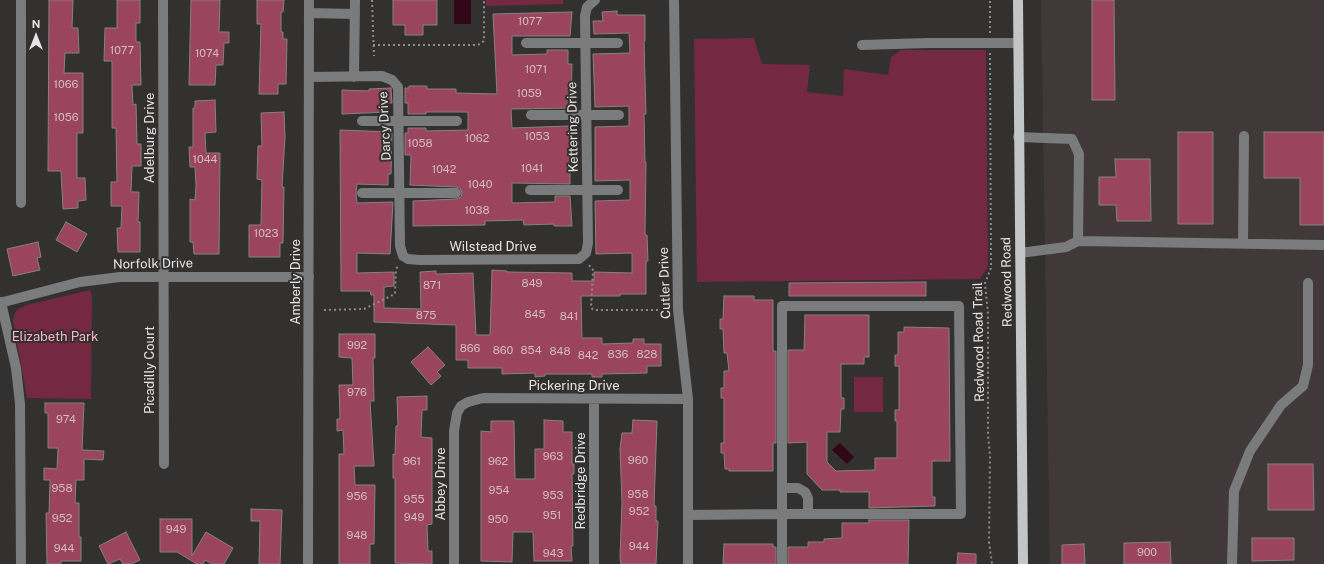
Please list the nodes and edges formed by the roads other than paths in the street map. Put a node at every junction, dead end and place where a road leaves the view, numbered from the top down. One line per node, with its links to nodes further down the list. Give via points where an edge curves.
1 (21, 0): 31 (street)
2 (163, 0): 38 (street, Adelburg Drive)
3 (309, 0): 8 (street, Amberly Drive)
4 (355, 0): 9 (street)
5 (595, 0): 11 (street, Kettering Drive, via 586,11)
6 (674, 0): 43 (street, Cutler Drive, via 678,310)
7 (1018, 0): 13 (main road, Redwood Road)
8 (309, 14): 9 (street); 16 (street, Amberly Drive)
9 (355, 14): 15 (street)
10 (526, 43): 11 (street)
11 (585, 43): 12 (street); 19 (street, Kettering Drive)
12 (618, 43)
13 (1018, 43): 14 (street); 24 (main road, Redwood Road)
14 (862, 45)
15 (354, 76): 16 (street, Darcy Drive); 21 (street, Darcy Drive, via 382,76 392,80 399,93)
16 (309, 77): 39 (street, Amberly Drive)
17 (531, 115): 19 (street)
18 (619, 115): 19 (street)
19 (586, 116): 26 (street, Kettering Drive)
20 (362, 121): 21 (street)
21 (400, 121): 22 (street); 29 (street, Darcy Drive)
22 (457, 121)
23 (1244, 136): 33 (street)
24 (1018, 138): 32 (street, via 1072,139 1079,154); 35 (main road, Redwood Road)
25 (530, 190): 26 (street)
26 (587, 190): 27 (street); 37 (street, Kettering Drive, via 588,243)
27 (618, 190)
28 (362, 193): 29 (street)
29 (400, 193): 30 (street); 36 (street, Darcy Drive, via 400,246)
30 (456, 193)
31 (21, 203)
32 (1078, 241): 33 (street); 35 (street, via 1066,247)
33 (1243, 244): 34 (street)
34 (1324, 245)
35 (1020, 253): 56 (main road, Redwood Road)
36 (403, 256): 37 (street, Wilstead Drive, via 420,260 570,260)
37 (583, 257)
38 (163, 276): 39 (street, Norfolk Drive); 41 (street, Norfolk Drive, via 100,278); 45 (street, Picadilly Court)
39 (309, 277): 51 (street, Amberly Drive)
40 (1308, 282): 57 (street, via 1308,365 1303,386 1281,405 1250,451 1234,491)
41 (0, 302): 50 (street, via 16,368 20,404)
42 (594, 399): 43 (street, Pickering Drive); 44 (street, Pickering Drive, via 483,398); 53 (street, Redbridge Drive)
43 (688, 399): 49 (street, Cutler Drive)
44 (461, 406): 52 (street, Abbey Drive, via 454,431)
45 (164, 464)
46 (782, 488): 47 (street); 48 (street, via 798,488 806,492); 48 (street, via 782,306 959,306 960,514)
47 (782, 514): 48 (street); 49 (street); 55 (street)
48 (808, 514)
49 (688, 515): 54 (street, Cutler Drive)
50 (21, 564)
51 (308, 564)
52 (454, 564)
53 (594, 564)
54 (688, 564)
55 (782, 564)
56 (1023, 564)
57 (1232, 564)

